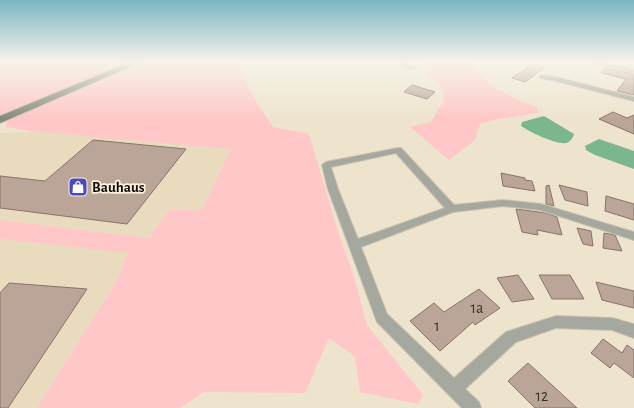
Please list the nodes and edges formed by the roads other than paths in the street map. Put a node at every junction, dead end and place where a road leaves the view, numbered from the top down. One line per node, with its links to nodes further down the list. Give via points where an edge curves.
1 (92, 81): 4 (street)
2 (564, 81): 3 (street)
3 (634, 99)
4 (0, 120)
5 (452, 209): 6 (street, via 503,203 541,207); 7 (street); 7 (street, via 398,150 326,164)
6 (634, 236)
7 (355, 245): 9 (street, via 382,318)
8 (634, 331): 9 (street, via 612,324 556,322 511,337)
9 (455, 388): 10 (street)
10 (473, 408)

